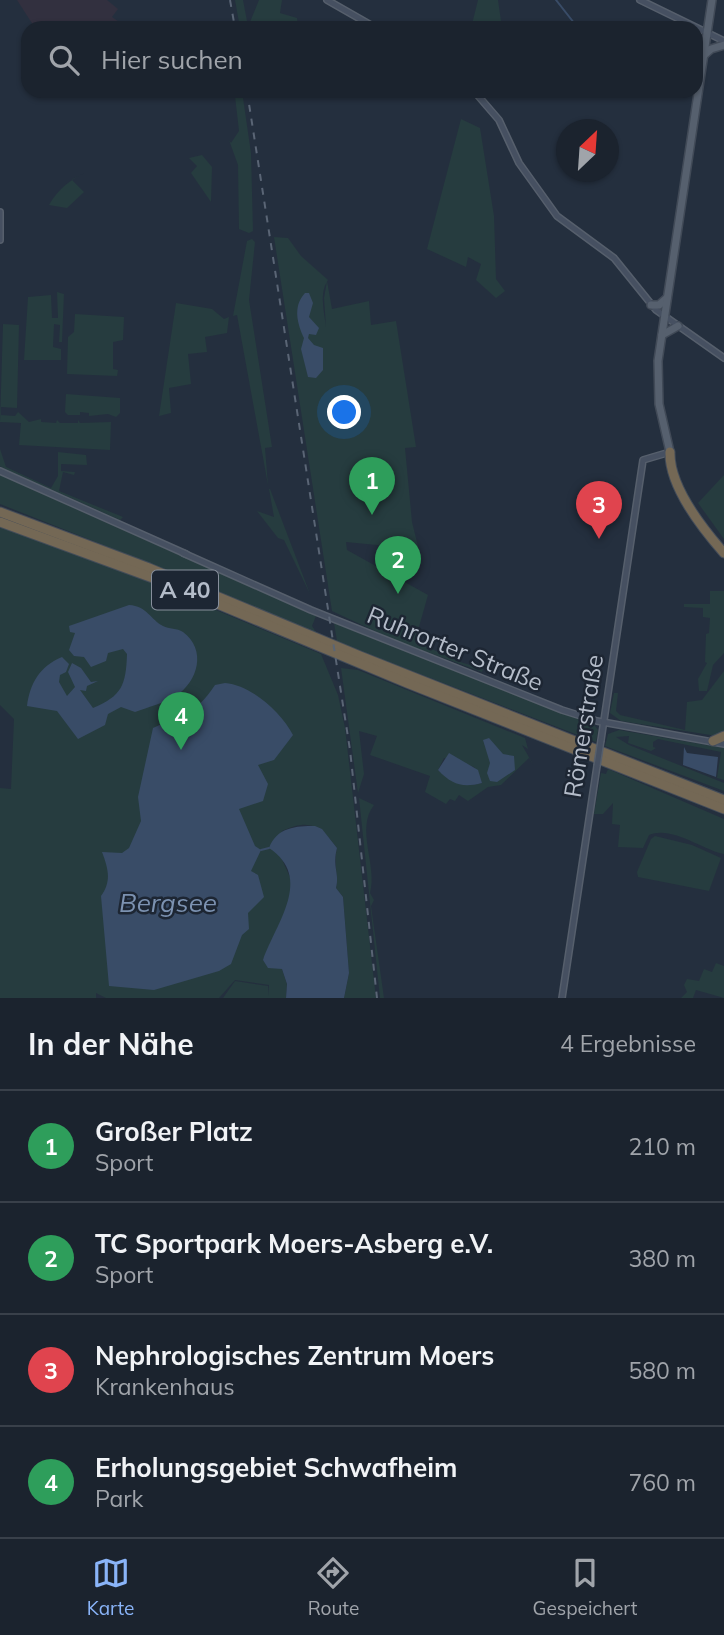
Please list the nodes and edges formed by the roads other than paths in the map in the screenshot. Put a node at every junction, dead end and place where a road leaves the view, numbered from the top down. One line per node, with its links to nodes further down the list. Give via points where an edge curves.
1 (327, 0): 4 (street)
2 (640, 0): 5 (street)
3 (712, 0): 7 (main road)
4 (364, 21)
5 (682, 21)
6 (703, 32): 7 (street)
7 (706, 33): 8 (street); 9 (main road)
8 (724, 43): 10 (main road)
9 (703, 49)
10 (703, 58)
11 (480, 98): 16 (street, via 499,120 521,167 556,216 614,258)
12 (696, 98): 15 (main road)
13 (0, 212): 14 (street)
14 (0, 240)
15 (667, 298): 16 (main road); 17 (main road)
16 (651, 305): 17 (street)
17 (665, 317): 18 (street); 19 (main road)
18 (678, 326): 19 (main road); 20 (street)
19 (662, 335): 21 (main road, via 658,388)
20 (724, 358)
21 (670, 452): 25 (highway, via 694,503); 26 (highway, via 670,463 688,501); 27 (street, Römerstraße, via 643,460)
22 (0, 471): 27 (street, Ruhrorter Straße, via 222,571 496,685)
23 (0, 510): 31 (highway, A 40)
24 (0, 522): 32 (highway, A 40, via 172,584)
25 (724, 544)
26 (724, 553)
27 (604, 722): 29 (street, Ruhrorter Straße); 37 (street, Römerstraße, bridge)
28 (724, 736): 29 (highway)
29 (713, 741): 30 (street, Ruhrorter Straße)
30 (724, 744)
31 (661, 774): 33 (highway); 34 (highway, A 40)
32 (648, 778): 35 (highway, A 40); 36 (highway)
33 (724, 794)
34 (724, 800)
35 (724, 809)
36 (724, 815)
37 (562, 998)

